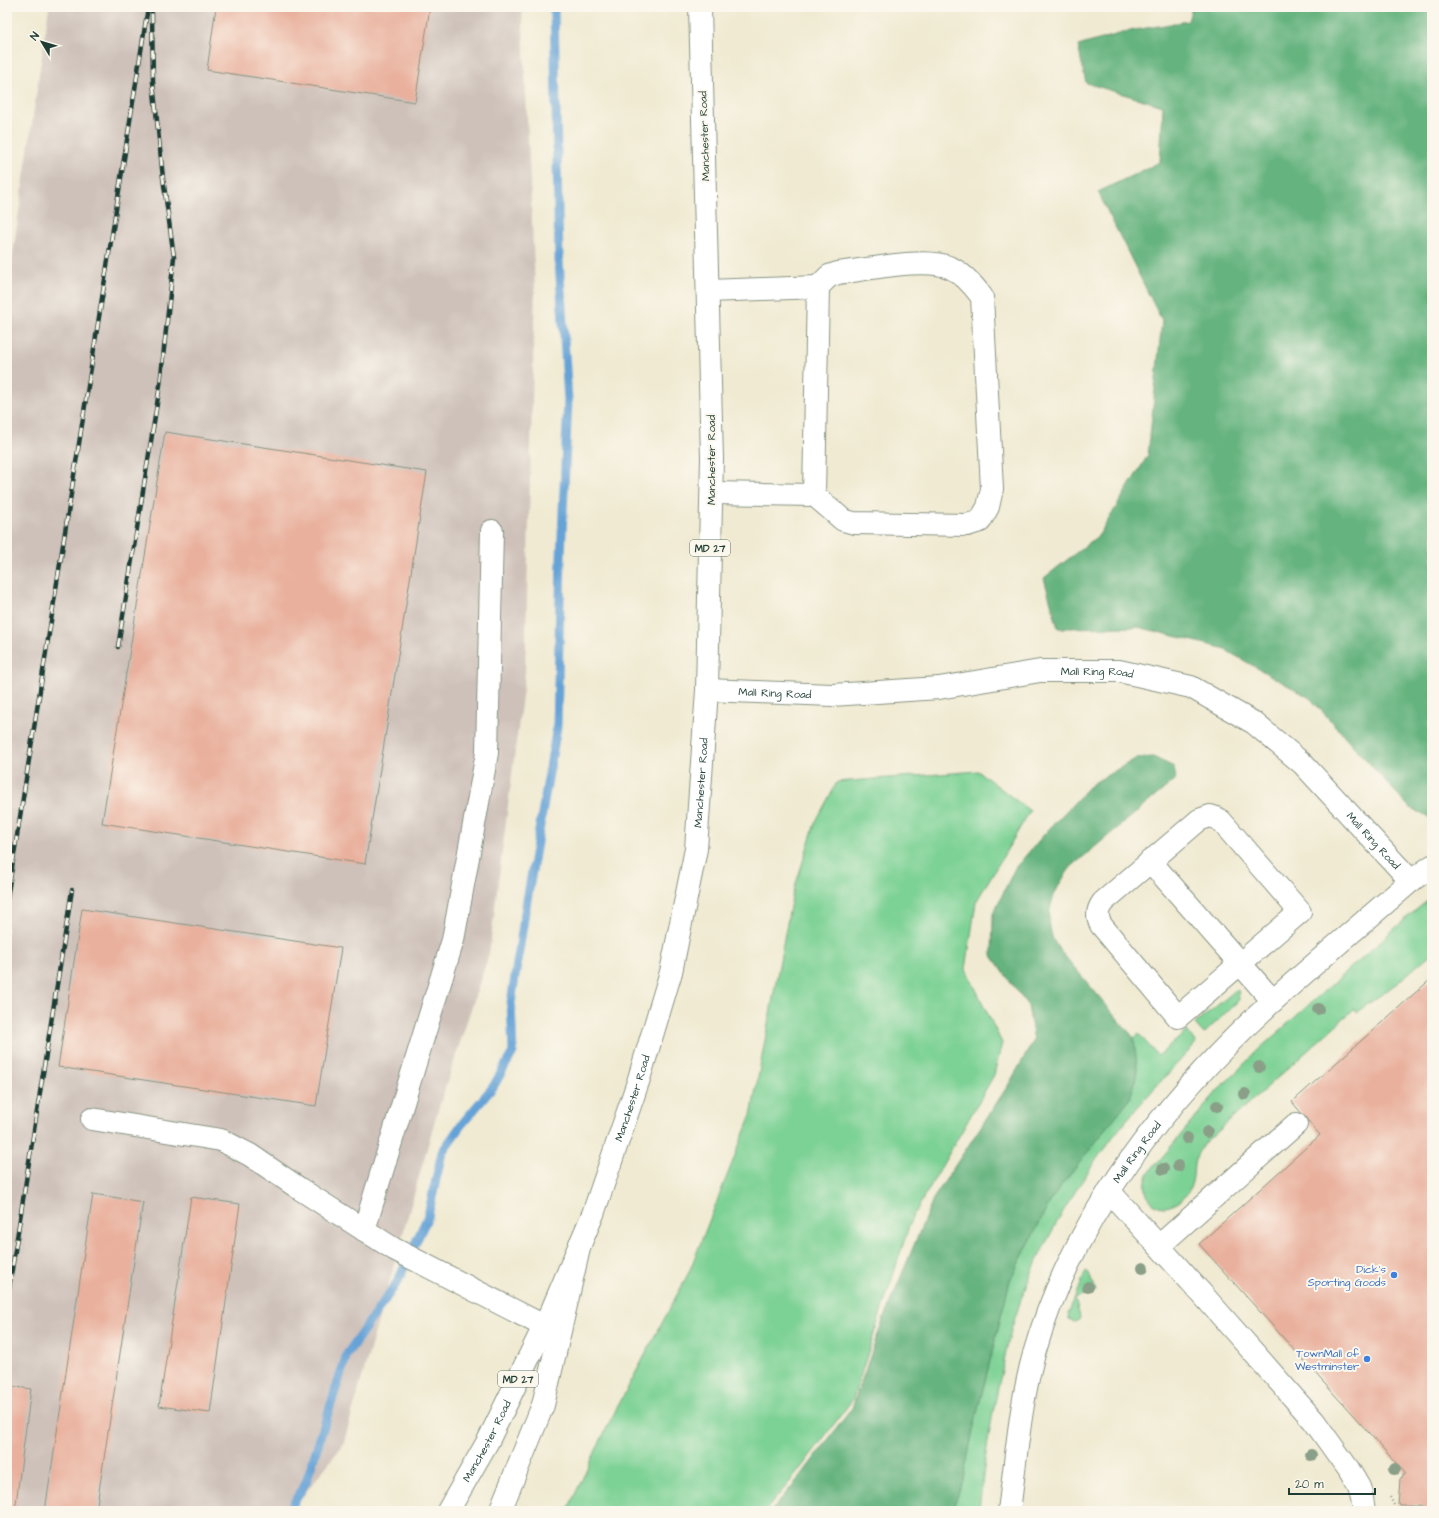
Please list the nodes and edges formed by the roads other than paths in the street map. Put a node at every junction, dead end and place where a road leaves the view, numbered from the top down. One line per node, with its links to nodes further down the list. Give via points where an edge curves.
1 (700, 7): 3 (main road, Manchester Road / MD 27)
2 (818, 287): 3 (main road); 5 (main road); 5 (main road, via 829,276 838,273 923,262 953,268 974,285 982,297 992,489 988,507 980,521 967,525 854,523 843,520)
3 (708, 291): 4 (main road, Manchester Road / MD 27)
4 (712, 493): 5 (main road); 7 (main road, Manchester Road / MD 27)
5 (814, 495)
6 (492, 531): 16 (main road, via 487,753 453,940)
7 (708, 690): 10 (main road, Mall Ring Road, via 832,695 939,688 1040,671 1119,671 1191,687 1254,723 1303,764); 17 (main road, Manchester Road / MD 27, via 696,848 671,972 638,1082 593,1214)
8 (1150, 861): 11 (main road); 11 (main road, via 1199,820 1210,816 1221,821 1300,912); 11 (main road, via 1103,902 1097,913 1098,919 1178,1017)
9 (1432, 866): 10 (main road, Mall Ring Road)
10 (1411, 881): 12 (main road, Mall Ring Road)
11 (1240, 964): 12 (main road)
12 (1273, 1001): 15 (main road, Mall Ring Road, via 1184,1093)
13 (92, 1119): 16 (main road, via 221,1140 250,1155)
14 (1296, 1124): 18 (main road)
15 (1109, 1191): 18 (main road); 22 (main road, Mall Ring Road, via 1085,1230 1047,1312 1034,1355 1017,1445)
16 (364, 1230): 19 (main road, via 394,1249)
17 (580, 1244): 19 (main road, Manchester Road / MD 27); 21 (main road, via 543,1405)
18 (1159, 1246): 23 (main road, via 1314,1421 1356,1481)
19 (544, 1326): 20 (main road, Manchester Road / MD 27, via 488,1441)
20 (448, 1511)
21 (500, 1511)
22 (1009, 1511)
23 (1364, 1511)

